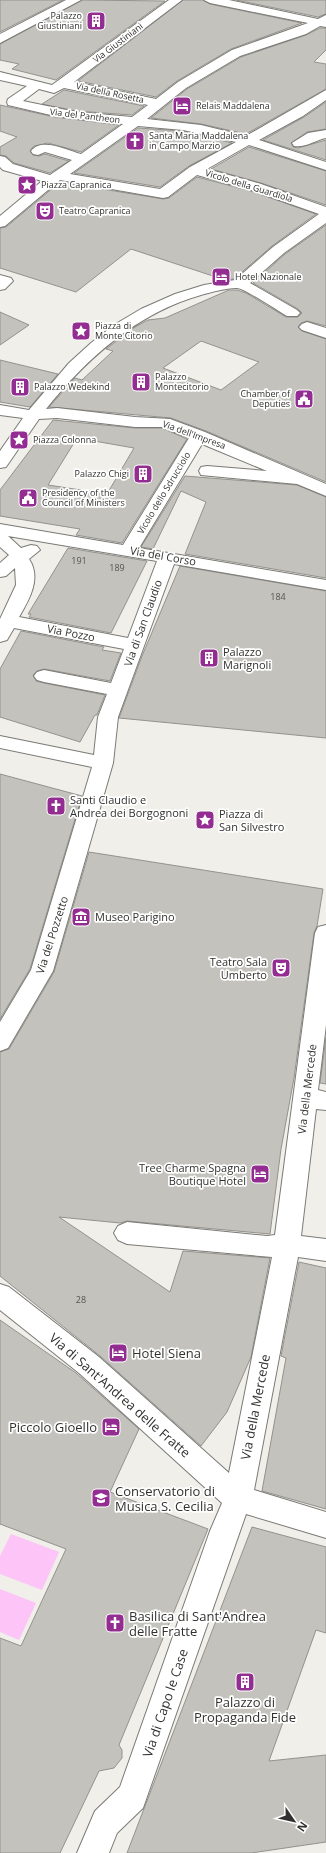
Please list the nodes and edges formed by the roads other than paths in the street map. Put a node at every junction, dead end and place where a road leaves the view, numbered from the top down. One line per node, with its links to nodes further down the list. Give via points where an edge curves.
1 (75, 0): 6 (street)
2 (210, 0): 4 (street)
3 (174, 1): 9 (street, Via Giustiniani)
4 (324, 22): 13 (street, via 246,49 216,63)
5 (0, 26): 6 (street)
6 (15, 30): 7 (street)
7 (0, 40)
8 (0, 76): 10 (street)
9 (63, 84): 10 (street, via 54,89); 13 (street, Via della Rosetta)
10 (37, 85): 12 (street)
11 (326, 94): 14 (street)
12 (6, 100): 15 (street, Via del Pantheon, via 35,109)
13 (157, 104): 15 (street)
14 (320, 105): 17 (street)
15 (132, 123): 17 (street, Via del Pantheon, via 183,126); 20 (street)
16 (326, 134): 18 (street, via 313,136)
17 (247, 140): 22 (street, Via del Pantheon); 23 (street)
18 (299, 143)
19 (38, 151): 20 (street, via 44,148)
20 (84, 158): 24 (street)
21 (1, 161): 24 (street, via 8,167)
22 (326, 166)
23 (195, 170): 24 (street, via 163,194); 25 (street, Vicolo della Guardiola, via 256,187)
24 (56, 178): 27 (street)
25 (326, 212)
26 (326, 216): 29 (street)
27 (0, 223)
28 (0, 279): 30 (street, via 6,281)
29 (236, 283): 31 (street); 34 (street, via 193,292 174,299 118,328 70,370)
30 (0, 286)
31 (292, 313)
32 (307, 327): 33 (street)
33 (326, 333)
34 (37, 409): 35 (street); 36 (street, Via dell'Impresa, via 135,422 164,422); 37 (street)
35 (0, 410)
36 (199, 435): 39 (street, Via dell'Impresa); 44 (street, Vicolo dello Sdrucciolo)
37 (0, 463)
38 (207, 471): 39 (street, Via dell'Impresa)
39 (301, 479): 40 (street, Via dell'Impresa)
40 (326, 491)
41 (0, 529): 43 (street, Via del Corso)
42 (0, 538): 45 (street)
43 (81, 542): 44 (street, Via del Corso); 45 (street, via 50,544)
44 (129, 550): 46 (street, Via del Corso)
45 (19, 556): 47 (street); 49 (street, via 25,568 26,583)
46 (168, 557): 48 (street, Via del Corso); 50 (street, Via di San Claudio)
47 (0, 572)
48 (326, 584)
49 (4, 629): 50 (street, Via Pozzo)
50 (135, 645): 52 (street, Via di San Claudio)
51 (44, 676): 52 (street)
52 (118, 690): 54 (street, Via di San Claudio, via 108,717)
53 (0, 742): 54 (street)
54 (103, 763): 56 (street, Via del Pozzetto, via 42,971)
55 (326, 933): 57 (street, Via della Mercede)
56 (0, 1042)
57 (316, 1099): 59 (street, Via della Mercede)
58 (127, 1233): 59 (street, via 267,1247)
59 (287, 1245): 60 (street); 62 (street, Via della Mercede)
60 (326, 1250)
61 (0, 1295): 62 (street, Via di Sant'Andrea delle Fratte, via 89,1365)
62 (238, 1499): 63 (street); 64 (street, Via di Capo le Case, via 132,1797 106,1822)
63 (326, 1525)
64 (93, 1853)

